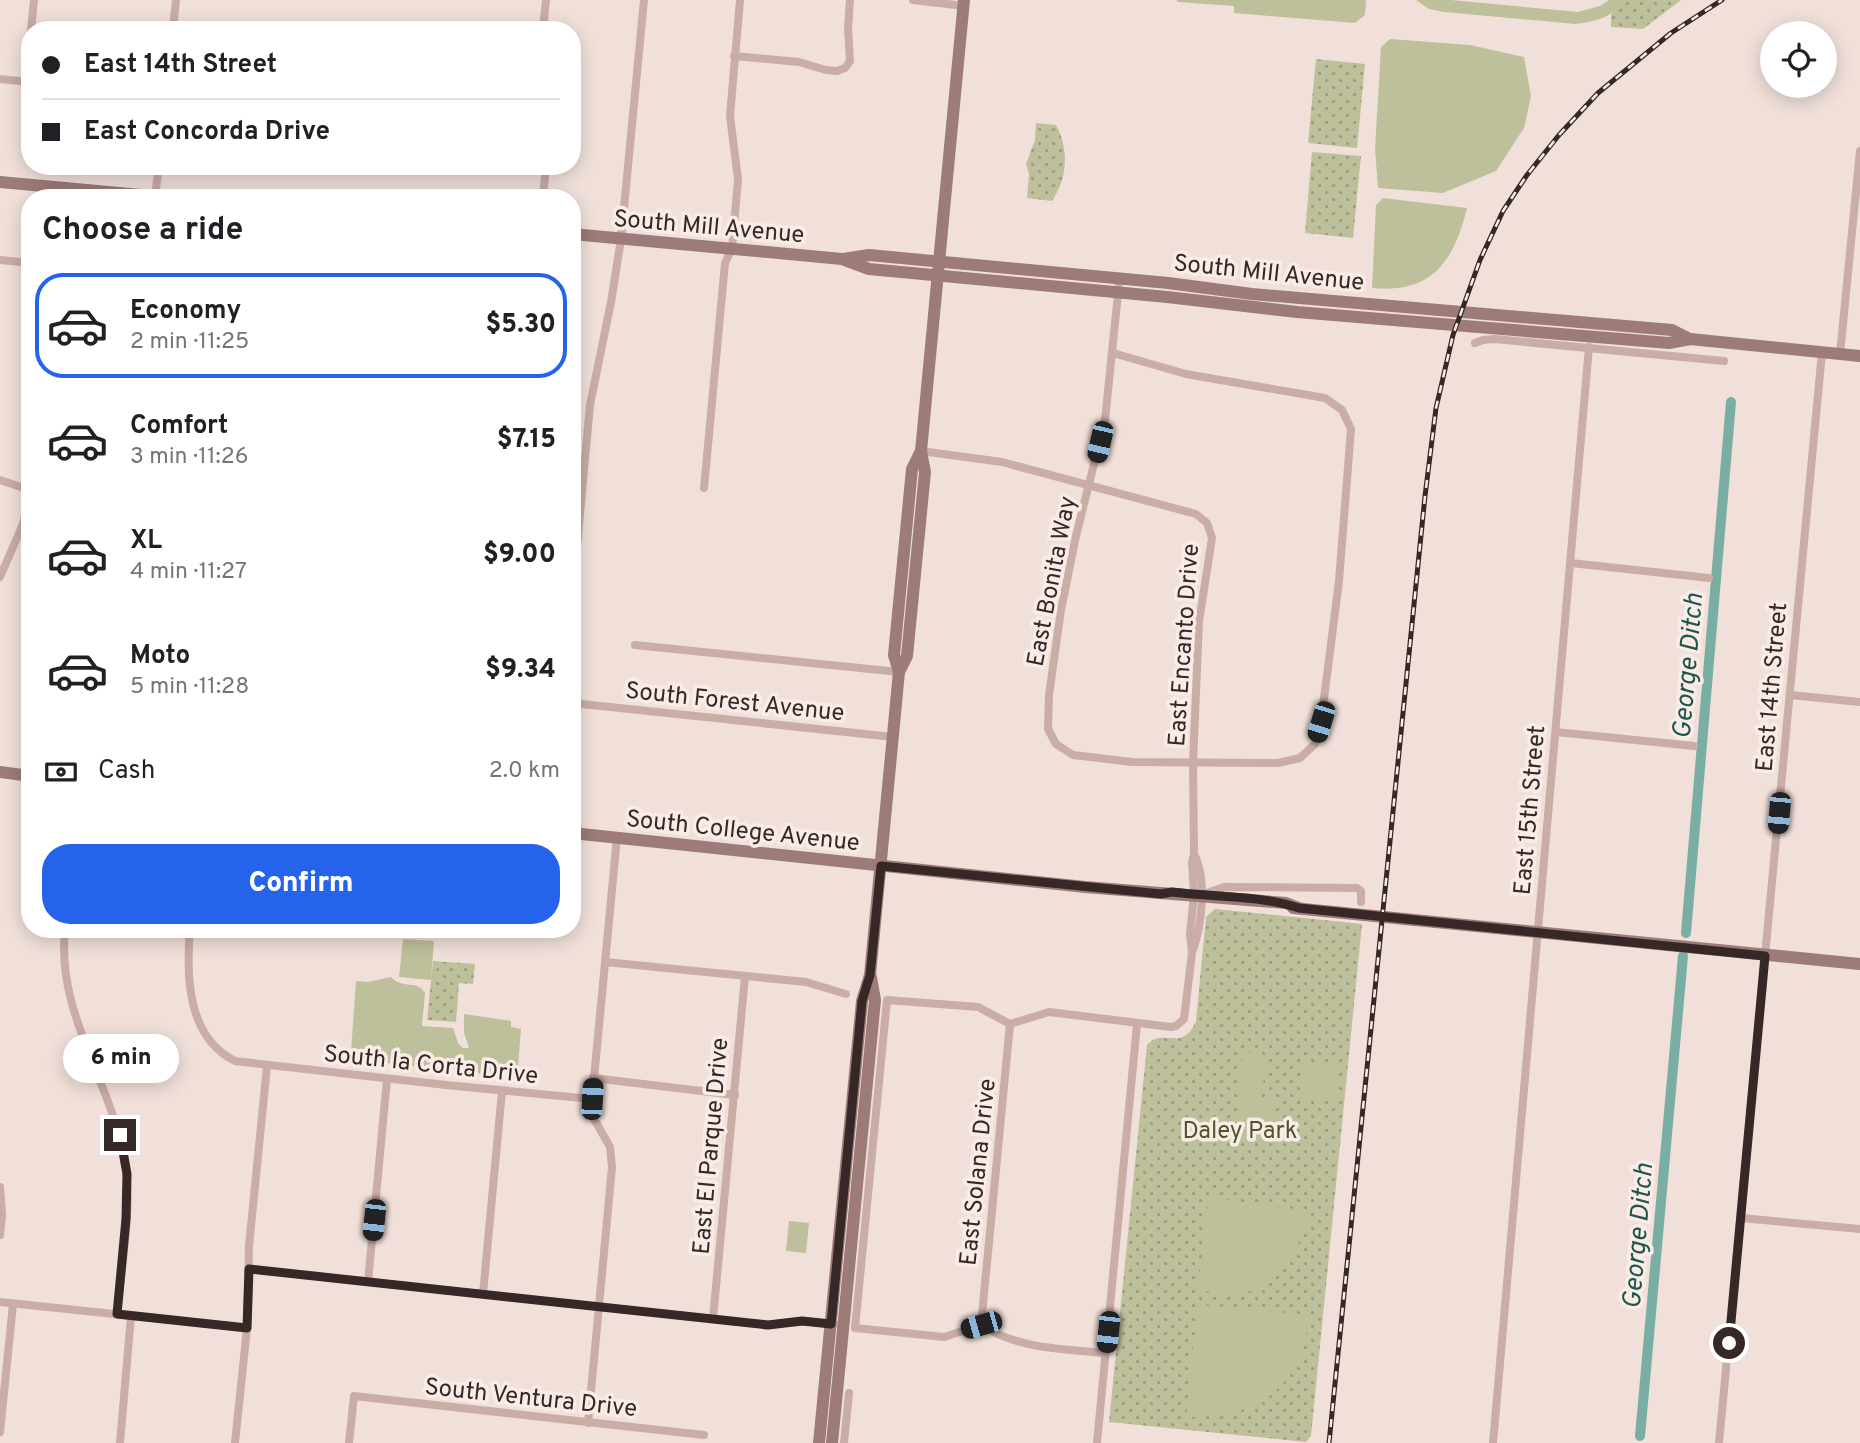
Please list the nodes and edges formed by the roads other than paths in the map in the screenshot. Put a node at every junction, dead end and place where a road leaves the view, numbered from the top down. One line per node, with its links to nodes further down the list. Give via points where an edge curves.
1 (34, 0): 9 (street)
2 (176, 0): 10 (street)
3 (546, 0): 11 (street)
4 (643, 0): 19 (street)
5 (740, 0): 12 (street)
6 (850, 0): 12 (street, via 850,61 845,68 826,70 799,62)
7 (914, 0): 8 (street)
8 (964, 3): 23 (main road)
9 (32, 21)
10 (174, 21)
11 (544, 21)
12 (734, 56): 20 (street, via 730,116 738,179)
13 (0, 79): 14 (street)
14 (21, 81)
15 (1860, 151): 32 (street)
16 (0, 182): 17 (main road)
17 (78, 189)
18 (581, 235): 19 (main road, South Mill Avenue)
19 (621, 239): 20 (main road, South Mill Avenue); 40 (street, via 590,405)
20 (732, 250): 22 (main road, South Mill Avenue); 39 (street, via 725,263)
21 (0, 260): 24 (street)
22 (842, 260): 23 (main road, South Mill Avenue, via 869,255); 25 (main road, South Mill Avenue, via 869,269)
23 (938, 261): 25 (main road); 27 (main road, South Mill Avenue, via 1672,330)
24 (21, 262)
25 (937, 275): 26 (main road, South Mill Avenue); 35 (main road)
26 (1119, 288): 27 (main road, South Mill Avenue, via 1310,313 1669,343); 31 (street, East Bonita Way)
27 (1690, 339): 30 (main road, South Mill Avenue)
28 (1475, 343): 29 (street, via 1494,339)
29 (1589, 347): 34 (street); 42 (street, East 15th Street)
30 (1822, 352): 32 (main road, South Mill Avenue); 47 (street, East 14th Street)
31 (1114, 353): 37 (street, East Bonita Way, via 1105,420); 53 (street, via 1186,374 1325,398 1342,411 1351,429 1339,581 1315,744 1300,758 1278,763)
32 (1840, 354): 33 (main road, South Mill Avenue)
33 (1860, 356)
34 (1724, 361)
35 (920, 451): 37 (street, East Encanto Drive, via 1002,461); 46 (main road, via 925,472 907,656)
36 (0, 480): 38 (street)
37 (1089, 486): 53 (street, East Encanto Drive, via 1196,514 1207,523 1212,538 1199,622); 53 (street, East Bonita Way, via 1061,610 1048,729 1056,744 1073,755)
38 (21, 487)
39 (704, 488)
40 (581, 503)
41 (21, 529): 43 (street)
42 (1571, 563): 44 (street); 50 (street, East 15th Street)
43 (0, 577)
44 (1709, 578)
45 (635, 645): 46 (street)
46 (900, 672): 51 (main road)
47 (1790, 695): 48 (street); 64 (street, East 14th Street)
48 (1860, 702)
49 (581, 704): 51 (street, South Forest Avenue)
50 (1556, 732): 52 (street); 61 (street, East 15th Street)
51 (893, 737): 58 (main road)
52 (1694, 746)
53 (1193, 763): 59 (street, East Encanto Drive)
54 (0, 772): 55 (main road)
55 (21, 775)
56 (581, 834): 57 (main road, South College Avenue)
57 (617, 838): 58 (main road, South College Avenue); 65 (street)
58 (881, 866): 59 (main road, South College Avenue); 90 (main road, via 870,975 875,1000)
59 (1198, 898): 60 (street, via 1224,887 1357,888); 61 (main road, South College Avenue); 70 (street, East Encanto Drive, via 1190,934 1186,1014 1171,1027)
60 (1361, 902)
61 (1538, 932): 64 (main road, South College Avenue); 105 (street, East 15th Street)
62 (65, 938): 87 (street, via 70,1005 120,1135 127,1174)
63 (189, 938): 71 (street, South la Corta Drive, via 188,986 209,1042 234,1061)
64 (1765, 956): 66 (main road, South College Avenue); 78 (street, East 14th Street)
65 (605, 962): 67 (street); 72 (street)
66 (1860, 964)
67 (745, 976): 68 (street, via 806,982); 75 (street, East El Parque Drive)
68 (846, 994)
69 (1010, 1024): 70 (street, via 1049,1012); 90 (street, via 978,1007 887,1000); 91 (street, East Solana Drive)
70 (1137, 1024): 93 (street)
71 (267, 1066): 73 (street, South la Corta Drive); 81 (street)
72 (593, 1078): 75 (street); 76 (street)
73 (387, 1079): 74 (street, South la Corta Drive); 82 (street)
74 (502, 1091): 76 (street, South la Corta Drive); 83 (street)
75 (735, 1095): 89 (street, East El Parque Drive)
76 (592, 1099): 86 (street, via 593,1117 610,1147 612,1167)
77 (0, 1187): 80 (street)
78 (1741, 1218): 79 (street); 106 (street, East 14th Street)
79 (1860, 1229)
80 (0, 1235)
81 (249, 1269): 82 (street); 92 (street)
82 (368, 1282): 83 (street)
83 (483, 1294): 86 (street)
84 (0, 1302): 85 (street)
85 (13, 1304): 87 (street); 96 (street)
86 (598, 1306): 89 (street); 95 (street)
87 (117, 1314): 88 (street)
88 (131, 1316): 92 (street); 98 (street)
89 (713, 1319): 90 (street)
90 (843, 1325): 91 (street, via 944,1337); 101 (main road); 102 (main road)
91 (981, 1325): 93 (street, via 1024,1344)
92 (247, 1328): 99 (street)
93 (1106, 1353): 104 (street)
94 (849, 1393): 103 (street)
95 (588, 1423): 97 (street, South Ventura Drive); 100 (street, South Ventura Drive, via 354,1396)
96 (0, 1432)
97 (704, 1435)
98 (120, 1443)
99 (235, 1443)
100 (349, 1443)
101 (819, 1443)
102 (832, 1443)
103 (844, 1443)
104 (1097, 1443)
105 (1493, 1443)
106 (1719, 1443)

